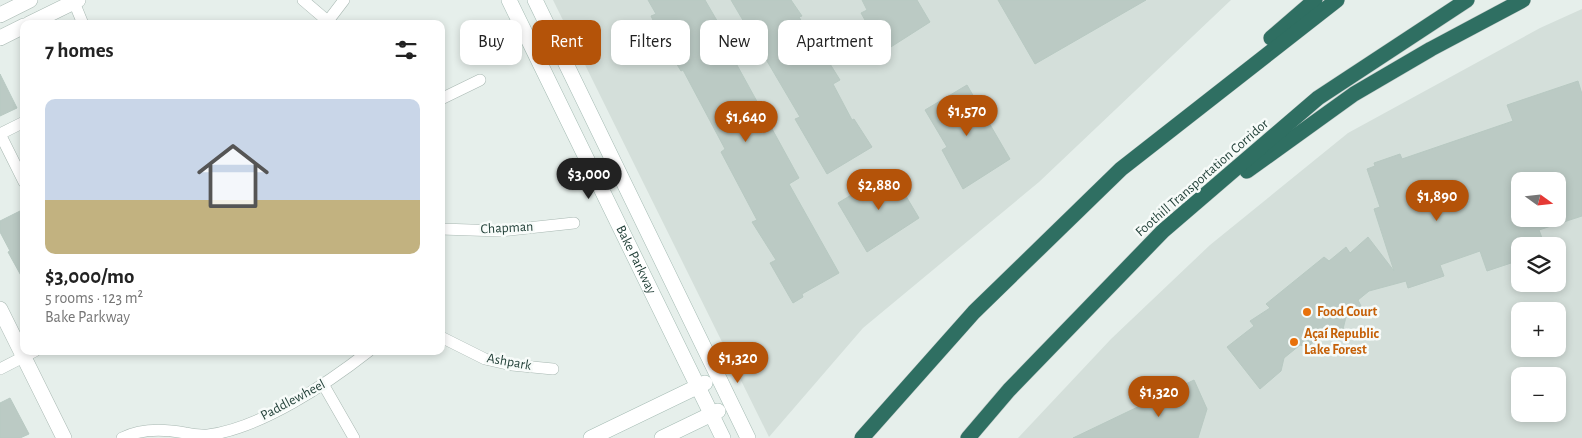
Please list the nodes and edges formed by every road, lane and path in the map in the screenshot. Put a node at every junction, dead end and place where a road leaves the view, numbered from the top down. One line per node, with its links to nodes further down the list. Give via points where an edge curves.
1 (30, 0): 11 (main road)
2 (303, 0): 14 (street)
3 (344, 0): 15 (street)
4 (509, 0): 37 (main road, Bake Parkway)
5 (535, 0): 35 (main road, Bake Parkway)
6 (1315, 0): 22 (highway)
7 (1337, 0): 22 (highway)
8 (1467, 0): 26 (highway, Foothill Transportation Corridor, via 1318,98)
9 (1523, 0): 26 (highway, via 1354,94)
10 (76, 1): 12 (main road); 13 (street)
11 (0, 15)
12 (37, 20)
13 (82, 20)
14 (328, 20)
15 (331, 20)
16 (20, 28): 17 (main road)
17 (0, 38)
18 (480, 80): 19 (street)
19 (445, 97)
20 (20, 124): 21 (street)
21 (0, 134): 23 (street)
22 (1121, 169): 48 (highway, via 974,312)
23 (20, 174)
24 (574, 224): 25 (street, Chapman, via 500,231)
25 (445, 229)
26 (1163, 231): 49 (highway, Foothill Transportation Corridor, via 1009,390)
27 (0, 309): 29 (main road)
28 (445, 339): 34 (street, Ashpark, via 485,359)
29 (20, 340)
30 (27, 355): 33 (street)
31 (29, 355): 41 (main road)
32 (363, 355): 36 (street, Paddlewheel)
33 (0, 369)
34 (553, 369)
35 (717, 377): 37 (main road); 38 (main road, Bake Parkway)
36 (323, 384): 40 (street, Paddlewheel, via 240,428); 43 (street)
37 (697, 387): 39 (main road, Bake Parkway); 44 (main road)
38 (731, 405): 39 (main road); 47 (main road, Bake Parkway)
39 (711, 415): 45 (main road); 46 (main road, Bake Parkway)
40 (206, 437): 42 (street, Paddlewheel, via 164,429 132,433)
41 (64, 438)
42 (122, 438)
43 (354, 438)
44 (592, 438)
45 (662, 438)
46 (723, 438)
47 (748, 438)
48 (862, 438)
49 (968, 438)

